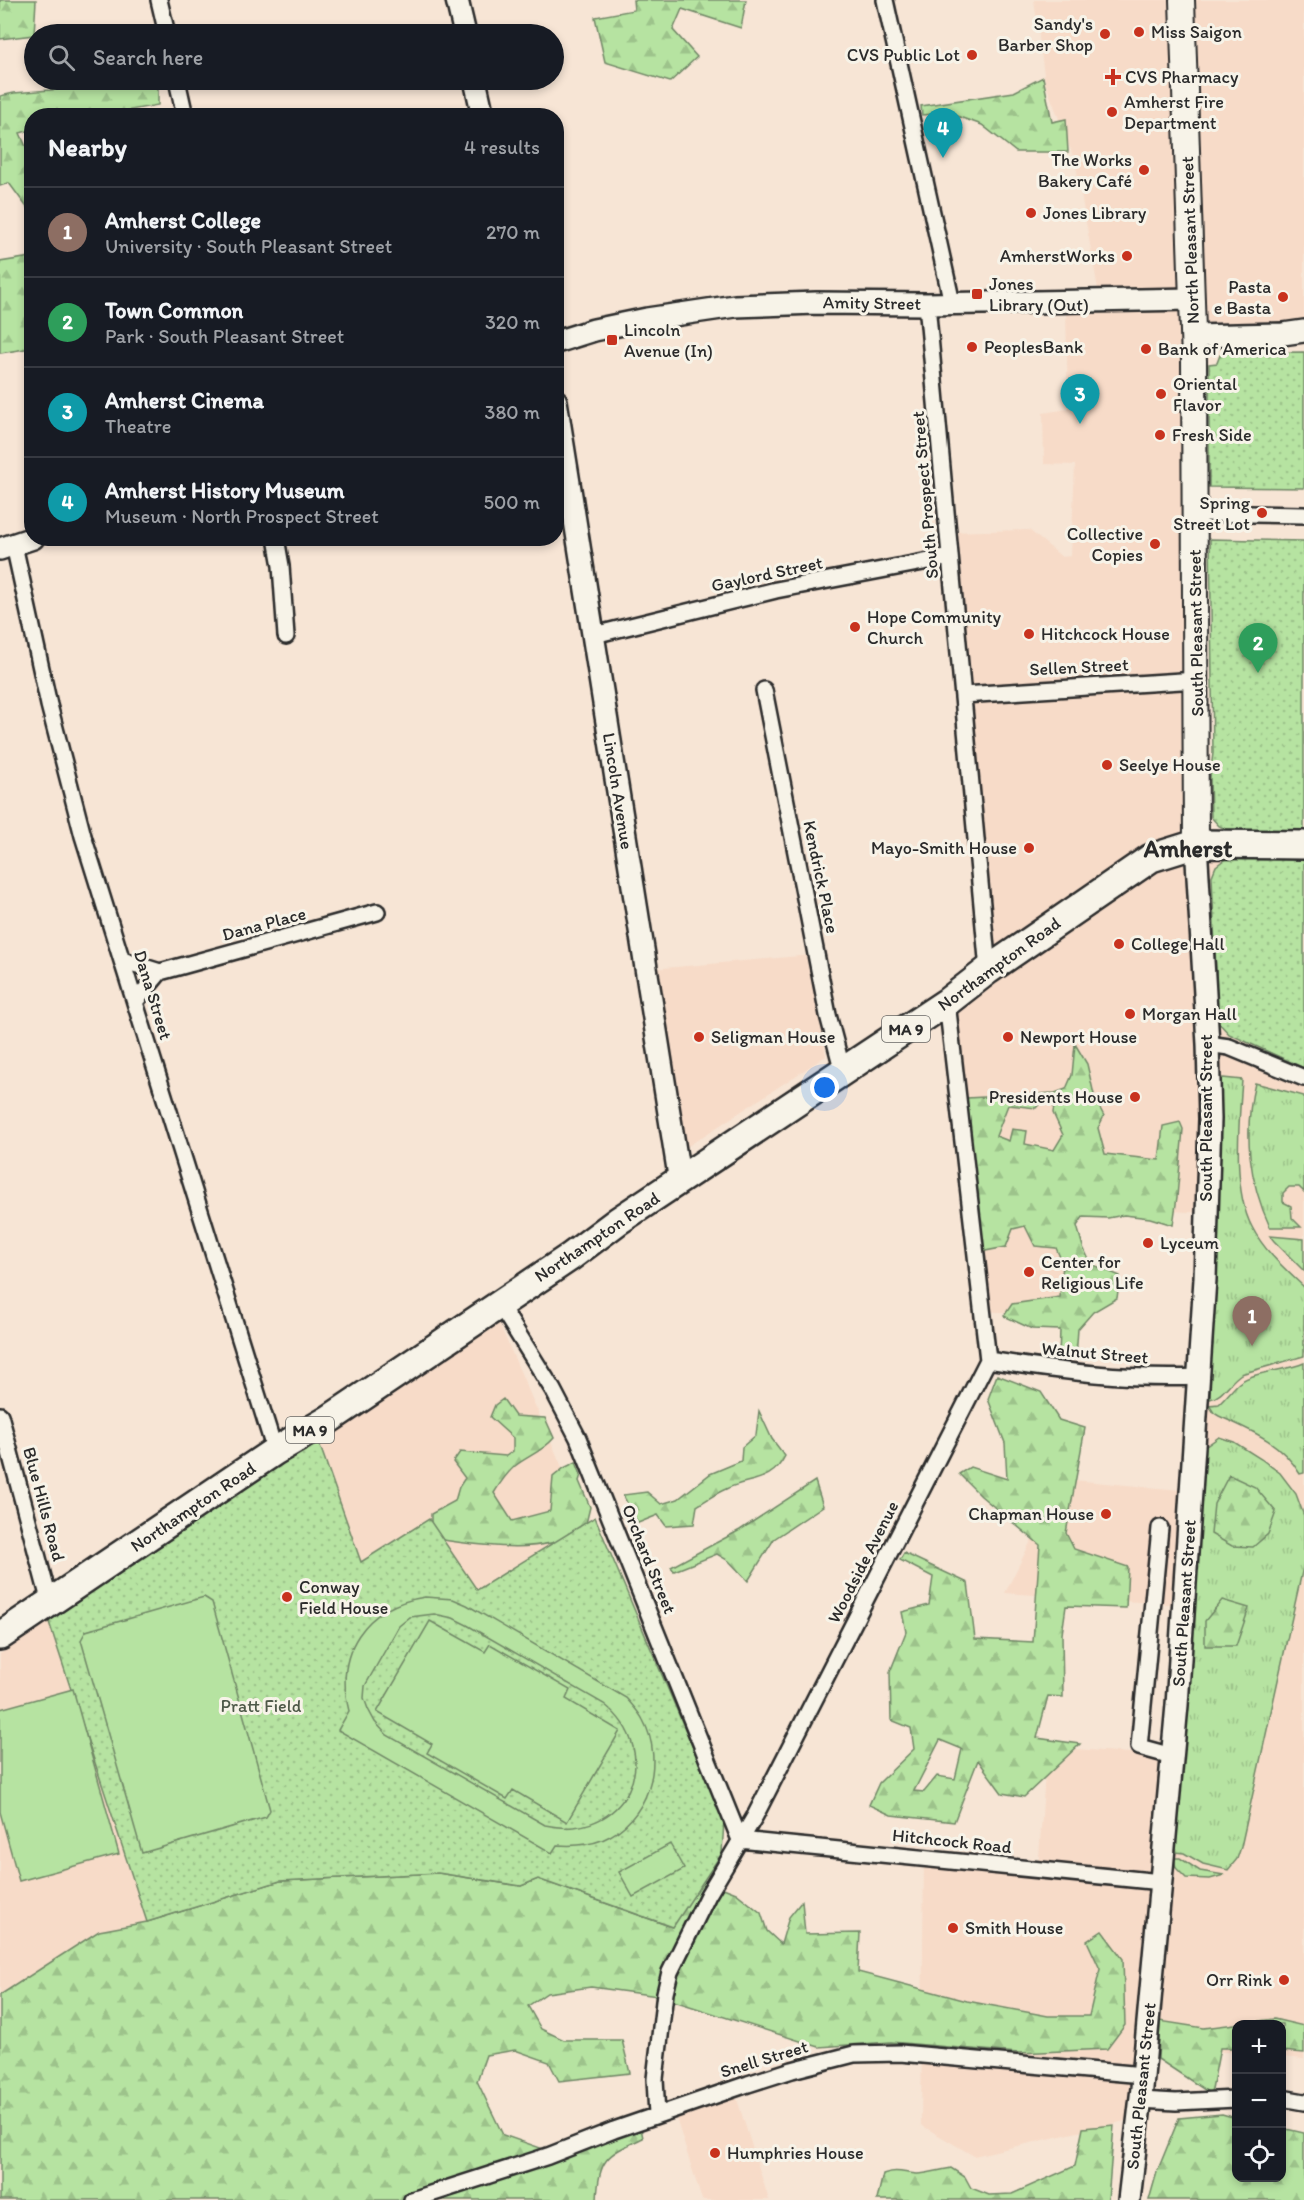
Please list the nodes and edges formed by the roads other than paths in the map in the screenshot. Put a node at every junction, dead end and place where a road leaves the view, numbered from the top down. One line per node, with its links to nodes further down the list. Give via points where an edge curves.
1 (159, 0): 5 (street)
2 (457, 0): 6 (main road)
3 (885, 0): 12 (street)
4 (1182, 0): 11 (main road, North Pleasant Street)
5 (164, 24)
6 (463, 24)
7 (179, 90): 9 (street)
8 (477, 90): 10 (main road)
9 (182, 108)
10 (481, 108)
11 (1192, 299): 12 (main road, Amity Street); 15 (main road, North Pleasant Street)
12 (952, 303): 13 (main road, Amity Street)
13 (927, 304): 16 (main road, Amity Street, via 816,303 715,308 594,330); 22 (street, South Prospect Street)
14 (1304, 331): 15 (main road)
15 (1194, 336): 18 (main road, South Pleasant Street)
16 (564, 339)
17 (564, 450): 23 (main road, Lincoln Avenue)
18 (1195, 513): 19 (street); 25 (main road, South Pleasant Street)
19 (1304, 515)
20 (16, 544): 31 (street, Dana Street, via 52,716 83,836)
21 (277, 546): 24 (street)
22 (950, 557): 23 (street, Gaylord Street, via 776,590); 27 (street, South Prospect Street)
23 (594, 635): 39 (main road, Lincoln Avenue)
24 (286, 636)
25 (1197, 680): 27 (street, Sellen Street); 28 (main road, South Pleasant Street)
26 (764, 690): 37 (street, Kendrick Place, via 828,1015)
27 (963, 695): 32 (street, South Prospect Street)
28 (1196, 844): 29 (highway, MA 9); 32 (highway, Northampton Road / MA 9, via 1143,862); 36 (main road, South Pleasant Street)
29 (1304, 845)
30 (377, 912): 33 (street, Dana Place)
31 (122, 960): 33 (street); 34 (street, Dana Street)
32 (988, 970): 35 (highway, Northampton Road / MA 9)
33 (160, 972): 34 (street)
34 (135, 1002): 44 (street, Dana Street)
35 (946, 1002): 37 (highway, Northampton Road / MA 9); 41 (street)
36 (1208, 1044): 38 (street, via 1229,1047); 42 (main road, South Pleasant Street, via 1206,1279)
37 (843, 1072): 39 (highway, Northampton Road / MA 9)
38 (1304, 1078)
39 (680, 1182): 40 (highway, Northampton Road / MA 9)
40 (500, 1305): 44 (highway, Northampton Road / MA 9); 49 (street, Orchard Street, via 578,1438)
41 (988, 1360): 42 (street, Walnut Street, via 1103,1376); 49 (street, Woodside Avenue)
42 (1198, 1377): 48 (main road, South Pleasant Street)
43 (0, 1415): 46 (street, Blue Hills Road)
44 (275, 1452): 46 (highway, Northampton Road / MA 9)
45 (1160, 1528): 48 (street, South Pleasant Street, via 1139,1746)
46 (50, 1603): 47 (highway, Northampton Road / MA 9)
47 (0, 1636)
48 (1172, 1756): 50 (main road, South Pleasant Street)
49 (740, 1840): 50 (street, Hitchcock Road); 56 (street, Woodside Avenue, via 670,1972 655,2079)
50 (1161, 1882): 51 (main road, South Pleasant Street)
51 (1143, 2075): 54 (main road, South Pleasant Street); 56 (street, Snell Street, via 875,2052 792,2070)
52 (1232, 2099): 54 (street)
53 (1286, 2099): 55 (street)
54 (1140, 2100): 58 (main road, South Pleasant Street)
55 (1304, 2102)
56 (657, 2115): 57 (street, Snell Street, via 548,2156)
57 (412, 2200)
58 (1129, 2200)

